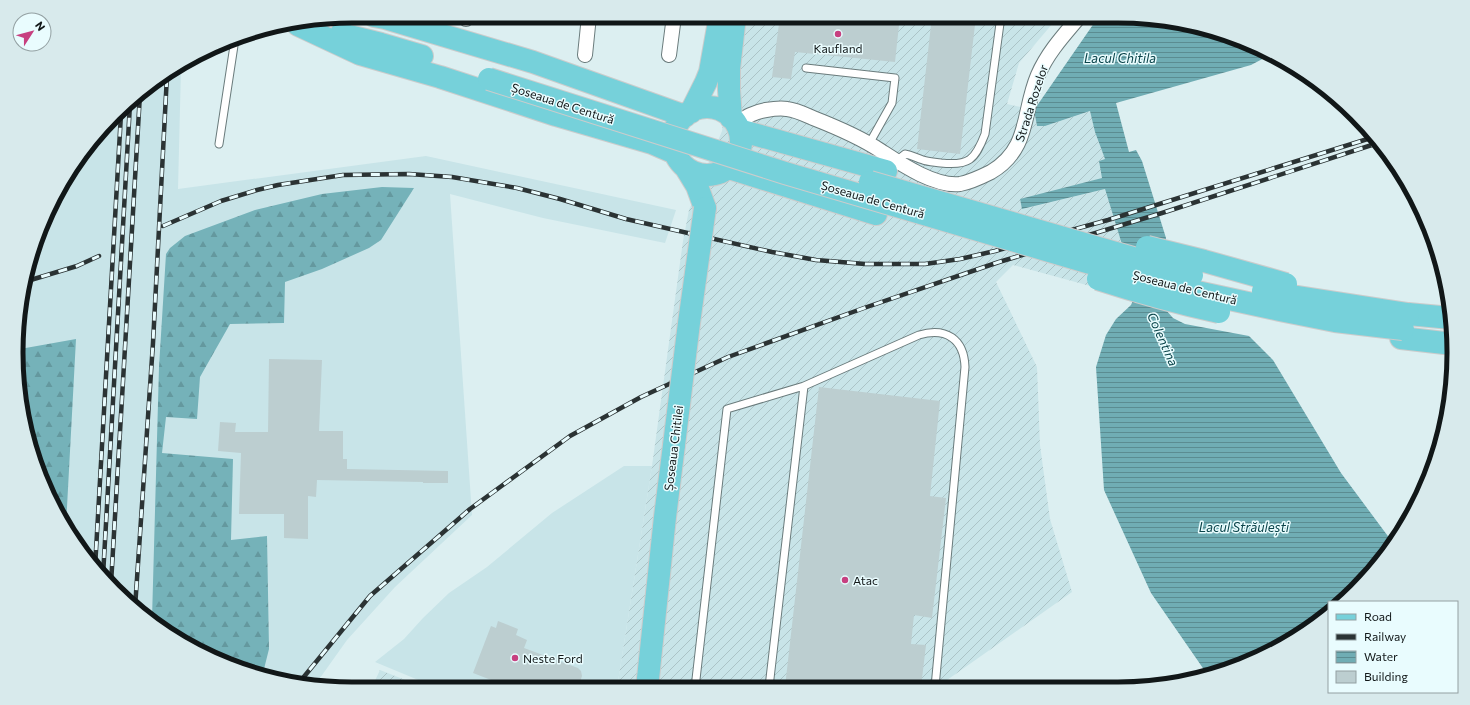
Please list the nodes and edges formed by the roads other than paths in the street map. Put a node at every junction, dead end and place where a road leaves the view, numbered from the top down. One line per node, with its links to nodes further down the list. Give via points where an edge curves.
1 (359, 23): 15 (main road, Șoseaua de Centură, via 385,30)
2 (402, 23): 16 (main road, via 533,62)
3 (588, 23): 12 (street)
4 (673, 23): 13 (street)
5 (719, 23): 16 (main road, via 710,72)
6 (734, 23): 17 (main road, via 729,90)
7 (1000, 23): 21 (lane, via 985,134 980,147 966,162 956,164 924,161 905,154)
8 (1074, 23): 21 (street, Strada Rozelor, via 1044,62 1033,91 1022,135 1004,162 981,177 958,184)
9 (310, 26): 15 (main road, Șoseaua de Centură)
10 (302, 27): 20 (main road, via 360,54 652,143)
11 (234, 45): 18 (lane)
12 (584, 55)
13 (669, 56)
14 (806, 68): 19 (lane, via 895,78 892,103)
15 (490, 73): 26 (main road, Șoseaua de Centură, bridge, via 777,171 1097,265 1197,292 1335,321)
16 (688, 114): 17 (main road, via 699,108 716,109 724,112); 20 (main road, via 678,124 674,135 674,147)
17 (735, 124): 19 (street, Strada Rozelor, via 761,111 787,109 830,125); 21 (main road); 22 (main road, via 741,138 740,151 734,162)
18 (219, 144)
19 (869, 144): 21 (street, Strada Rozelor)
20 (680, 160): 22 (main road, via 698,174 706,176); 23 (main road, Șoseaua Chitilei, via 697,186)
21 (891, 166): 26 (main road, bridge, via 1098,235 1329,294)
22 (725, 170): 23 (main road, Șoseaua Chitilei, via 713,187); 26 (main road, bridge, via 1190,306 1263,320)
23 (705, 208): 30 (main road, Șoseaua Chitilei, bridge, via 665,517)
24 (1444, 311): 26 (main road)
25 (1445, 319): 26 (main road, Șoseaua de Centură)
26 (1405, 322): 27 (main road, Șoseaua de Centură); 28 (main road)
27 (1446, 332)
28 (1446, 341)
29 (804, 386): 31 (lane, via 727,409); 32 (lane); 33 (lane, via 930,332 942,332 953,338 963,352 965,367)
30 (648, 682)
31 (697, 682)
32 (770, 682)
33 (935, 682)

